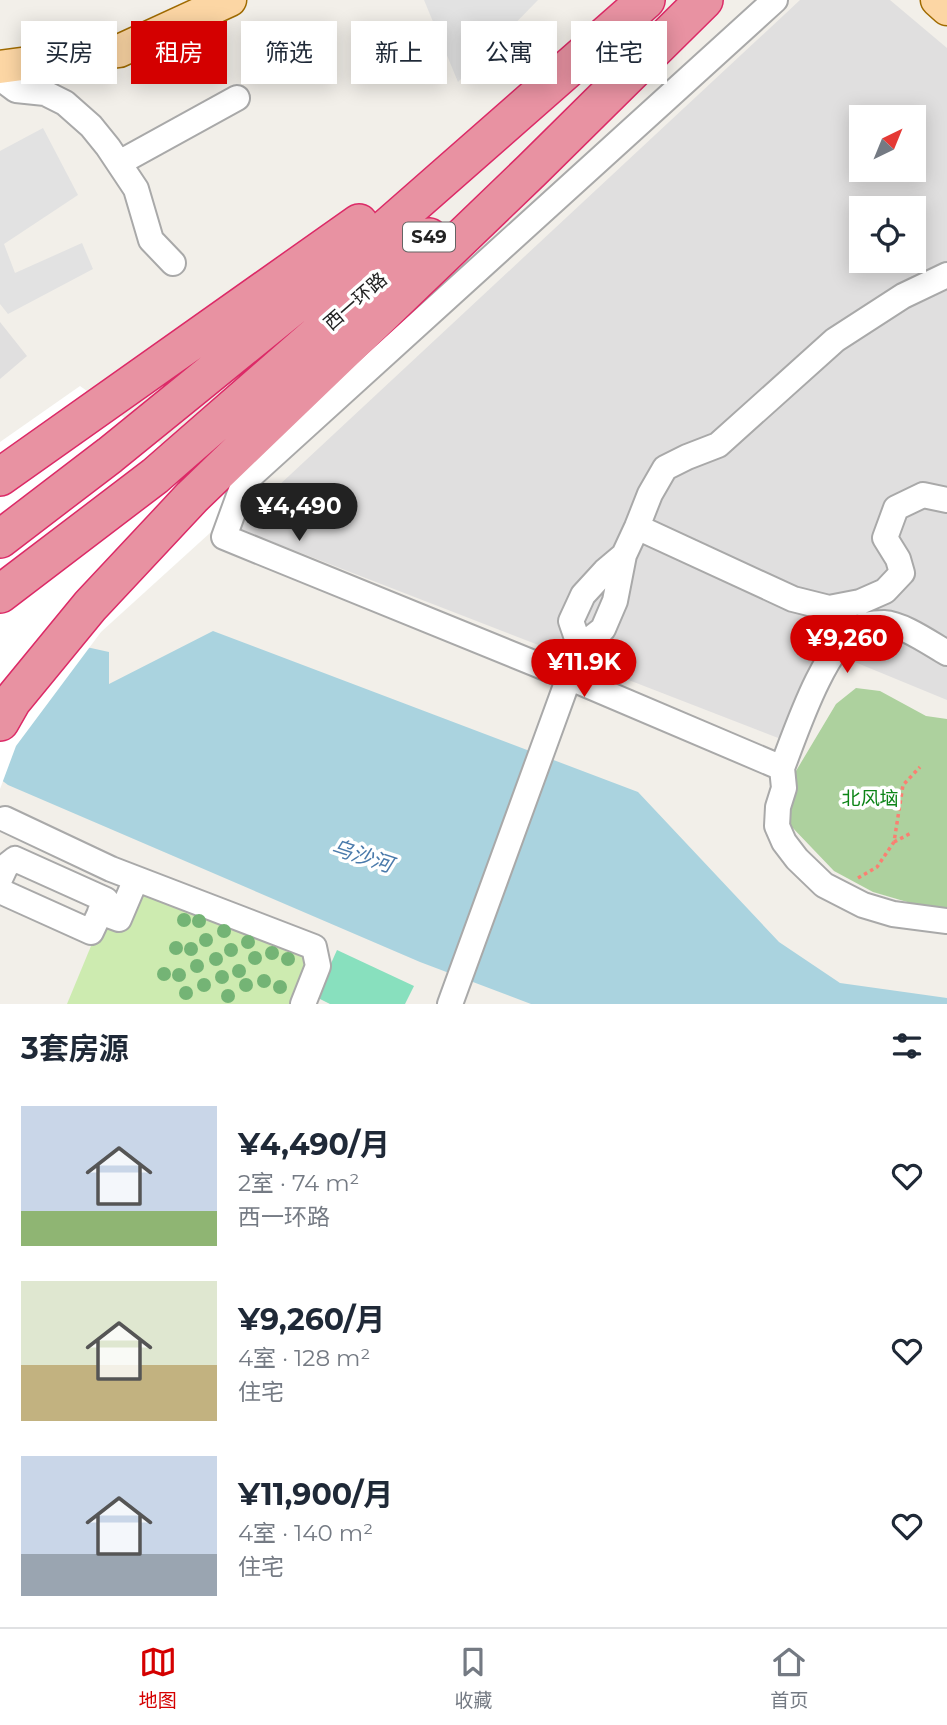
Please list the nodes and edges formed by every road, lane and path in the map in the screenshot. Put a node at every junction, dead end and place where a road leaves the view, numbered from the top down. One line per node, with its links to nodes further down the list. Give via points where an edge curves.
1 (230, 0): 8 (main road, via 119,51)
2 (640, 0): 14 (highway, via 342,236)
3 (646, 0): 17 (highway, 西一环路 / S49, via 349,261)
4 (703, 0): 18 (highway, 西一环路 / S49, via 155,475); 21 (highway, via 192,497 90,606)
5 (775, 0): 20 (street, via 244,482 224,537)
6 (937, 0): 7 (main road)
7 (947, 9)
8 (0, 68)
9 (0, 78): 11 (street, via 16,90 46,93 65,103 91,126)
10 (237, 98): 11 (street)
11 (118, 163): 12 (street, via 136,189 151,240)
12 (173, 263)
13 (947, 275): 16 (street, via 903,296 835,340 718,446 665,468)
14 (0, 477)
15 (947, 500): 16 (street, via 923,495 896,508 885,538 902,573 885,591 860,603 829,608 793,599)
16 (638, 527): 20 (street, via 624,555 583,595 571,621 580,647)
17 (0, 540)
18 (0, 594)
19 (947, 653): 23 (street, via 887,623 859,626 839,643 817,683)
20 (568, 677): 23 (street); 34 (street)
21 (0, 722)
22 (920, 767): 26 (path, via 903,785)
23 (782, 768): 30 (street, via 785,788 777,826 797,859)
24 (5, 819): 28 (street)
25 (911, 833): 26 (path)
26 (894, 842): 30 (path, via 877,867)
27 (0, 879): 31 (street, via 15,859 106,900)
28 (136, 879): 31 (street, via 119,919); 33 (street, via 314,947 318,966)
29 (0, 891): 31 (street, via 91,932)
30 (835, 891): 32 (street, via 894,914)
31 (100, 912)
32 (947, 921)
33 (303, 1004)
34 (450, 1004)

